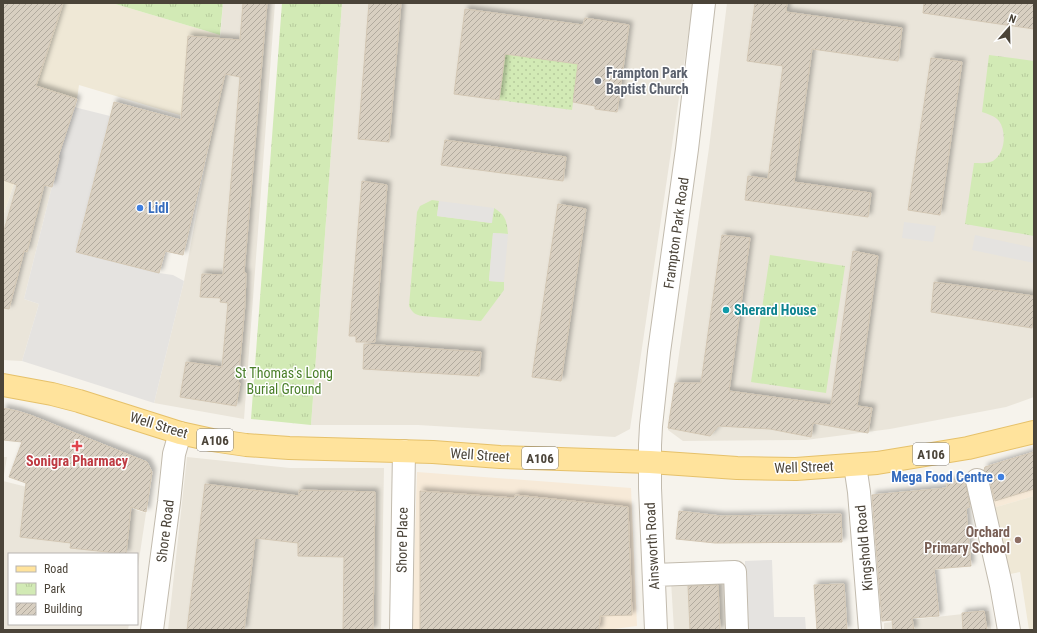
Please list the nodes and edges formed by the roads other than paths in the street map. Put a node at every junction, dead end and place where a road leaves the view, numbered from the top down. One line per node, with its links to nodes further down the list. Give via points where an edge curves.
1 (704, 3): 6 (street, Frampton Park Road, via 658,360)
2 (3, 385): 4 (main road, Well Street / A106, via 79,401)
3 (1034, 432): 7 (main road, Well Street / A106, via 968,448)
4 (180, 433): 5 (main road, Well Street / A106, via 246,445); 10 (street, Shore Road, via 174,454)
5 (404, 451): 6 (main road, Well Street / A106); 11 (street, Shore Place)
6 (650, 462): 7 (main road, Well Street / A106, via 796,469); 9 (street, Ainsworth Road)
7 (855, 465): 14 (street, Kingshold Road)
8 (977, 480): 15 (street)
9 (654, 575): 12 (street, Ainsworth Road); 13 (street, via 735,572)
10 (152, 630)
11 (401, 630)
12 (656, 630)
13 (737, 630)
14 (870, 630)
15 (1009, 630)

